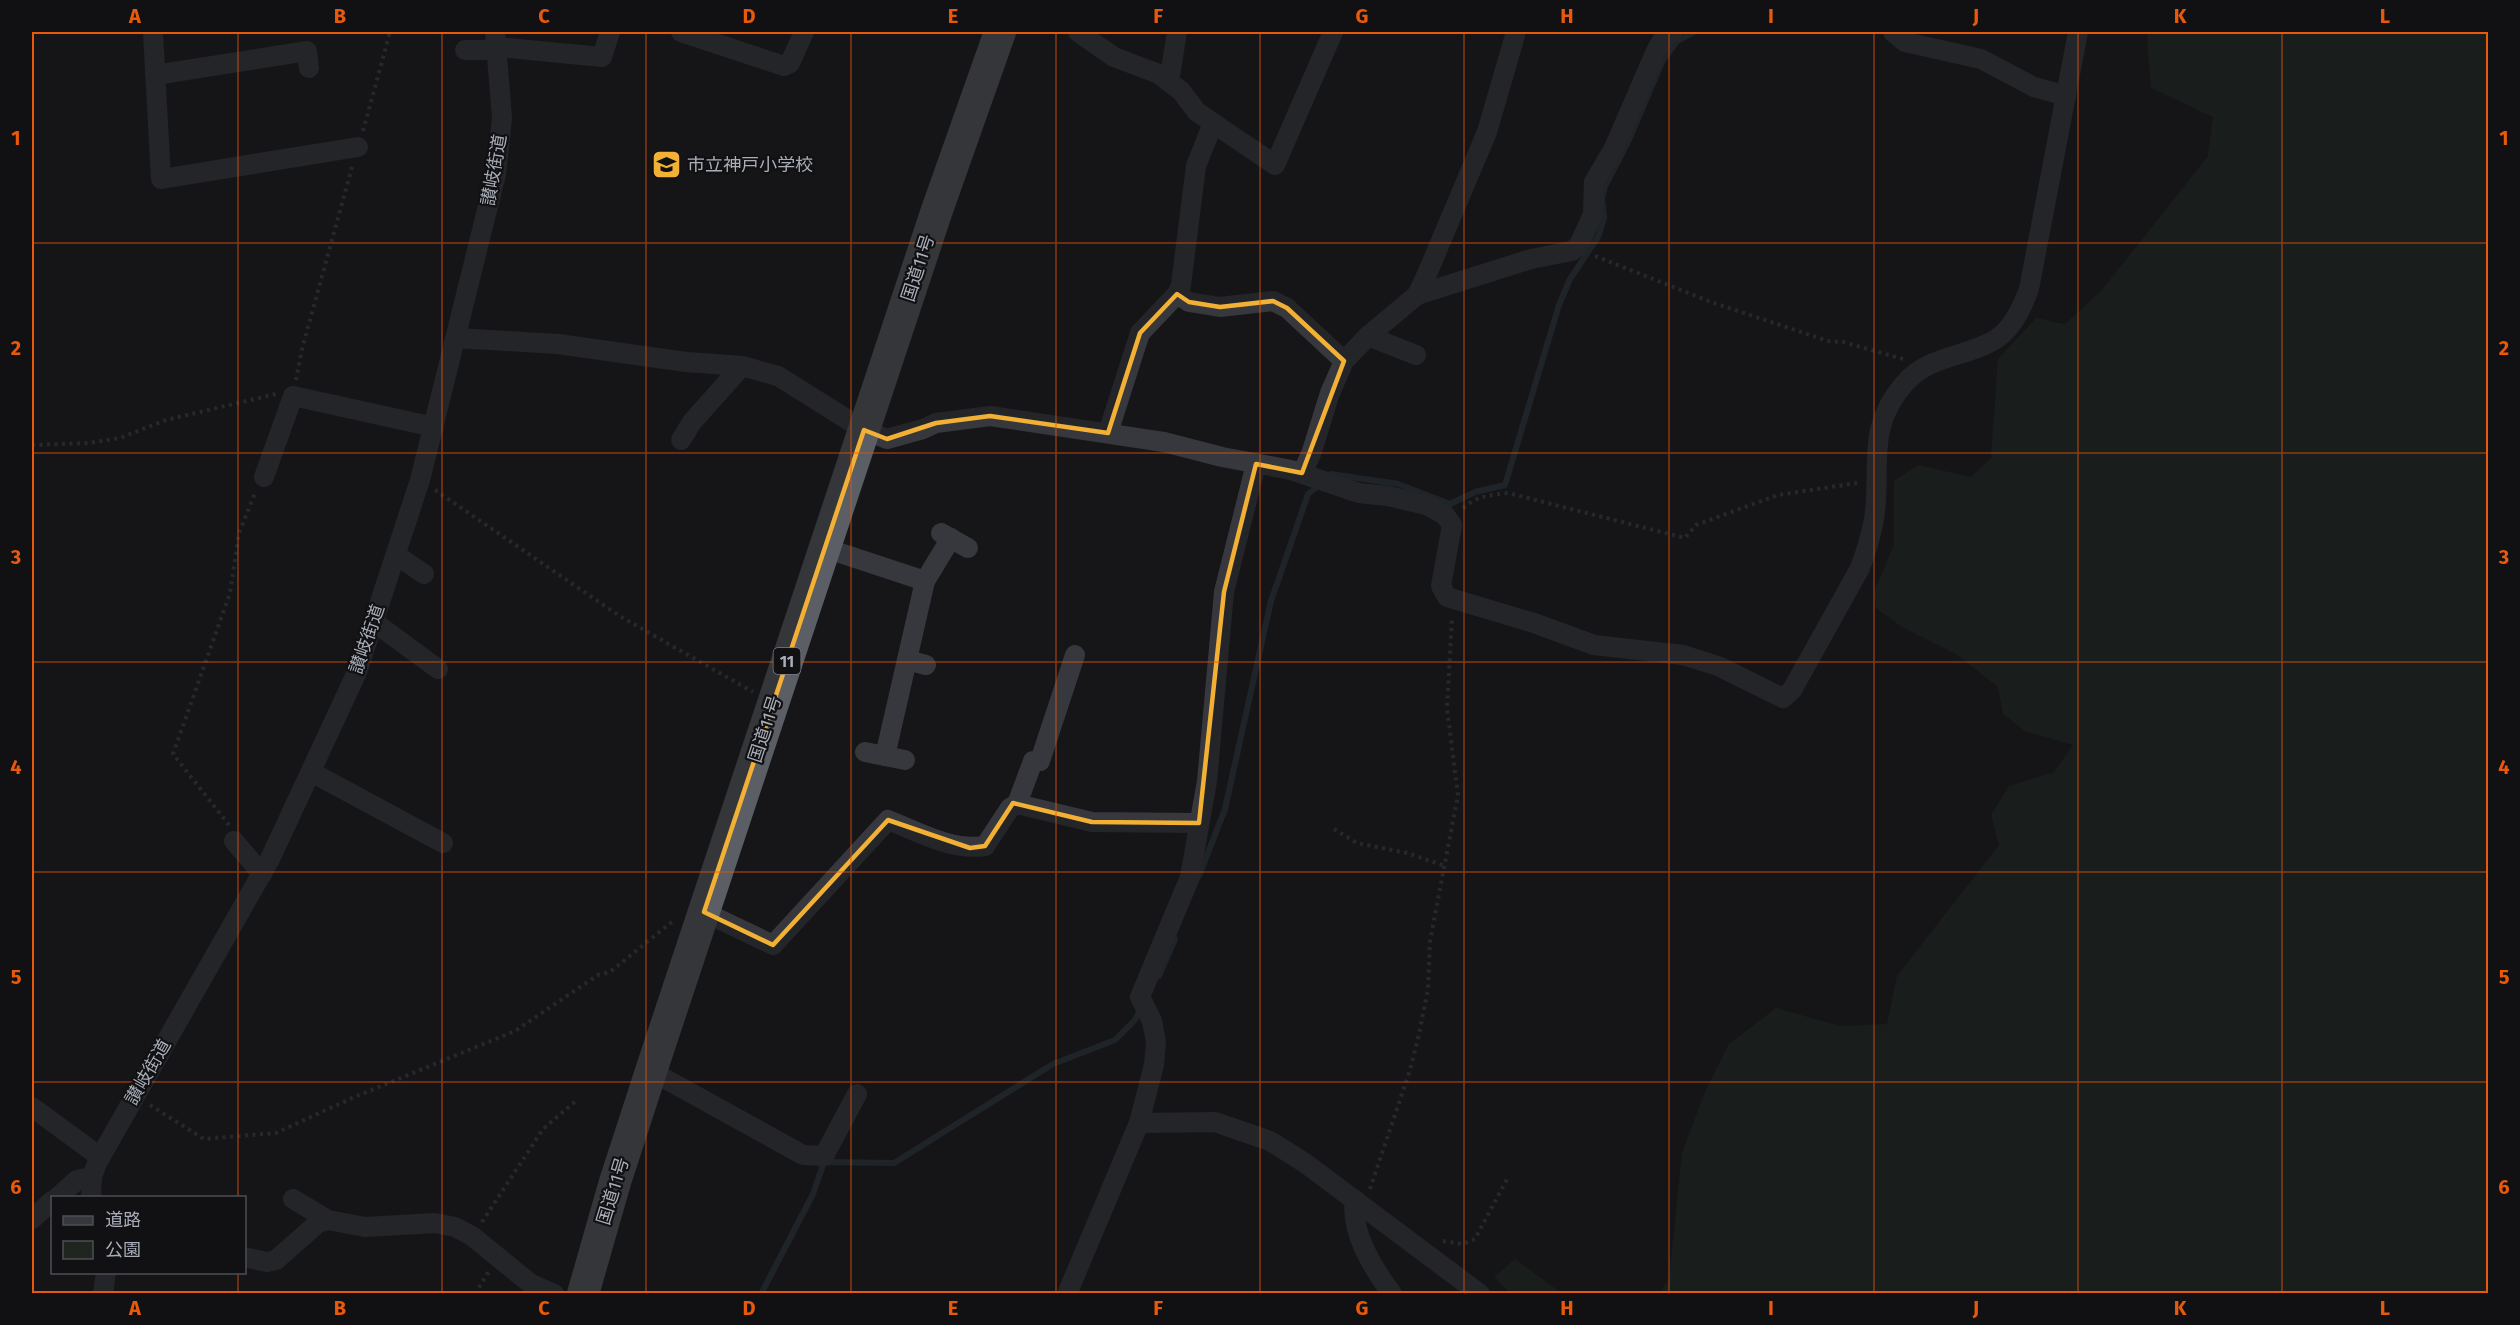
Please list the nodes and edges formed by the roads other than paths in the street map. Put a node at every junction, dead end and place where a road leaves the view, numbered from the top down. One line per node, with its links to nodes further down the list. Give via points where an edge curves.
1 (153, 32): 16 (street)
2 (610, 32): 13 (street, via 602,57)
3 (681, 32): 4 (street, via 784,66 790,63)
4 (804, 32)
5 (1000, 32): 29 (highway, 国道11号 / 11)
6 (1078, 32): 17 (street, via 1114,57 1159,74)
7 (1177, 32): 17 (street)
8 (1334, 32): 19 (street, via 1275,165)
9 (1516, 32): 22 (street, via 1487,132)
10 (1673, 32): 22 (street, via 1656,51 1614,148 1594,182 1593,214 1579,245 1572,251)
11 (1893, 32): 18 (street, via 1905,42 1981,59 2034,87)
12 (2078, 32): 18 (street)
13 (496, 43): 14 (street); 24 (street, 讃岐街道, via 501,145)
14 (465, 50)
15 (309, 68): 16 (street, via 307,51 234,72)
16 (155, 75): 20 (street, via 161,179)
17 (1169, 82): 19 (street)
18 (2066, 96): 33 (street, via 2023,306 2010,327 1989,344 1925,364 1883,413 1876,448 1874,517 1868,547 1792,690 1783,698 1718,666 1683,655 1594,645 1447,597 1441,586 1452,525 1446,515 1426,505 1359,493)
19 (1213, 123): 21 (street, via 1196,166)
20 (358, 147)
21 (1177, 294): 26 (street, via 1189,302 1220,307 1273,301 1287,308); 30 (street, via 1140,333)
22 (1417, 295): 23 (street)
23 (1368, 336): 25 (street); 26 (street)
24 (456, 338): 27 (street, via 558,344); 28 (street, 讃岐街道)
25 (1416, 355)
26 (1344, 361): 33 (street)
27 (742, 366): 29 (street, via 778,376); 31 (street)
28 (434, 427): 34 (street, via 293,396); 37 (street, 讃岐街道)
29 (864, 430): 30 (street, via 887,439 936,423 990,416); 36 (highway, 国道11号 / 11)
30 (1108, 433): 32 (street)
31 (681, 440)
32 (1256, 464): 33 (street); 48 (street, via 1224,592 1207,781)
33 (1302, 473)
34 (264, 477)
35 (953, 539): 39 (street)
36 (825, 548): 39 (street); 52 (highway, 国道11号 / 11)
37 (396, 555): 38 (street); 40 (street, 讃岐街道)
38 (423, 574)
39 (925, 581): 44 (street, via 917,662)
40 (374, 621): 42 (street); 46 (street, 讃岐街道, via 357,672)
41 (1075, 655): 47 (street, via 1040,761 1033,761)
42 (438, 669)
43 (866, 752): 44 (street)
44 (885, 756): 45 (street)
45 (905, 760)
46 (311, 772): 50 (street); 51 (street, 讃岐街道)
47 (1017, 804): 48 (street, via 1092,822); 52 (street, via 1010,808 985,846 970,848 888,820 773,945)
48 (1199, 823): 56 (street, via 1190,877 1140,997 1152,1021 1156,1042)
49 (234, 842): 51 (street)
50 (443, 843)
51 (262, 874): 57 (street, 讃岐街道)
52 (704, 912): 53 (highway, 国道11号 / 11)
53 (651, 1071): 54 (street, via 803,1155 824,1156); 70 (highway, 国道11号 / 11)
54 (857, 1094)
55 (32, 1107): 57 (street)
56 (1139, 1123): 63 (street, via 1215,1122 1243,1129 1305,1163); 71 (street)
57 (100, 1157): 58 (street, 讃岐街道)
58 (92, 1177): 59 (street, via 77,1180); 60 (street, 讃岐街道)
59 (58, 1196)
60 (91, 1196)
61 (293, 1198): 65 (street)
62 (51, 1203): 64 (street)
63 (1360, 1204): 72 (street, via 1352,1217 1358,1234); 73 (street)
64 (32, 1220)
65 (328, 1220): 66 (street, via 318,1223 276,1260); 69 (street, via 365,1227 435,1223 455,1227 531,1284)
66 (246, 1257)
67 (106, 1274): 68 (street)
68 (103, 1293)
69 (554, 1293)
70 (583, 1293)
71 (1067, 1293)
72 (1392, 1293)
73 (1480, 1293)

